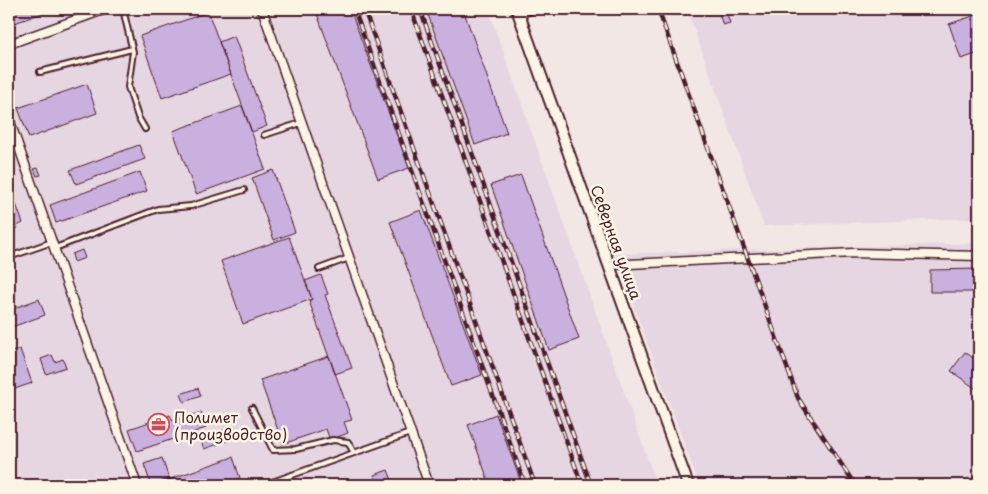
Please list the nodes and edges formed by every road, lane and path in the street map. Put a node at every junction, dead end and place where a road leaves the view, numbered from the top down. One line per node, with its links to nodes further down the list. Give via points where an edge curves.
1 (106, 9): 6 (street)
2 (123, 9): 7 (lane)
3 (262, 9): 10 (street)
4 (538, 9): 5 (lane)
5 (518, 12): 18 (main road, Северная улица)
6 (9, 44)
7 (132, 49): 8 (lane); 11 (lane, via 128,87)
8 (40, 72)
9 (9, 119): 14 (street)
10 (301, 123): 12 (lane); 17 (street)
11 (145, 129)
12 (264, 135)
13 (244, 190): 14 (lane, via 192,206 158,209)
14 (54, 245): 16 (lane); 23 (street)
15 (979, 256): 18 (street, via 854,253)
16 (9, 257)
17 (349, 258): 19 (lane); 21 (street)
18 (609, 266): 26 (main road, Северная улица)
19 (319, 269)
20 (252, 408): 22 (lane, via 273,450 296,449 333,440 348,442)
21 (410, 432): 22 (lane); 25 (street)
22 (354, 453): 24 (lane)
23 (137, 485)
24 (264, 485)
25 (429, 485)
26 (688, 485)

